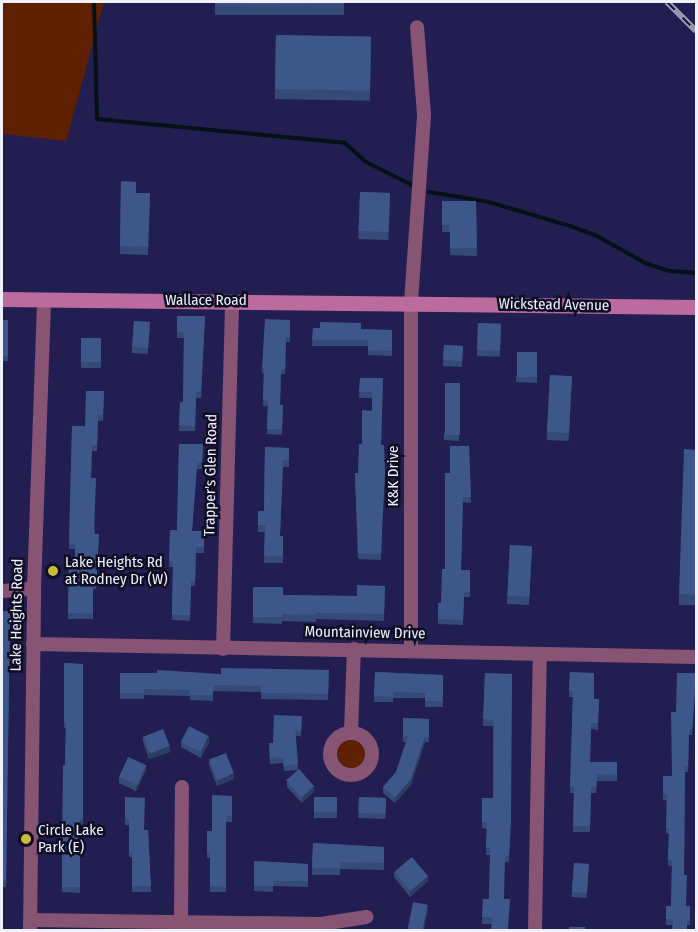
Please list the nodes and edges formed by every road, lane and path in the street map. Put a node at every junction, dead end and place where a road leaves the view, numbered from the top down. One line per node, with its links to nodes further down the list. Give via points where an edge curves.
1 (417, 27): 5 (street, K&K Drive, via 424,114)
2 (2, 299): 3 (street, Wallace Road)
3 (44, 300): 4 (street, Wallace Road); 7 (street, Lake Heights Road)
4 (232, 302): 5 (street, Wallace Road); 11 (street, Trapper's Glen Road)
5 (411, 302): 6 (street, Wickstead Avenue); 12 (street, K&K Drive)
6 (696, 307)
7 (34, 589): 8 (street); 9 (street, Lake Heights Road)
8 (2, 591)
9 (33, 644): 11 (street, Mountainview Drive); 19 (street, Lake Heights Road)
10 (354, 649): 11 (street, Mountainview Drive); 12 (street, Mountainview Drive); 15 (street)
11 (223, 650)
12 (411, 650): 13 (street, Mountainview Drive)
13 (540, 654): 14 (street, Mountainview Drive); 20 (street)
14 (696, 657)
15 (351, 733)
16 (182, 787): 18 (street)
17 (366, 918): 18 (street, via 321,924)
18 (181, 921): 19 (street)
19 (31, 925)
20 (535, 930)

